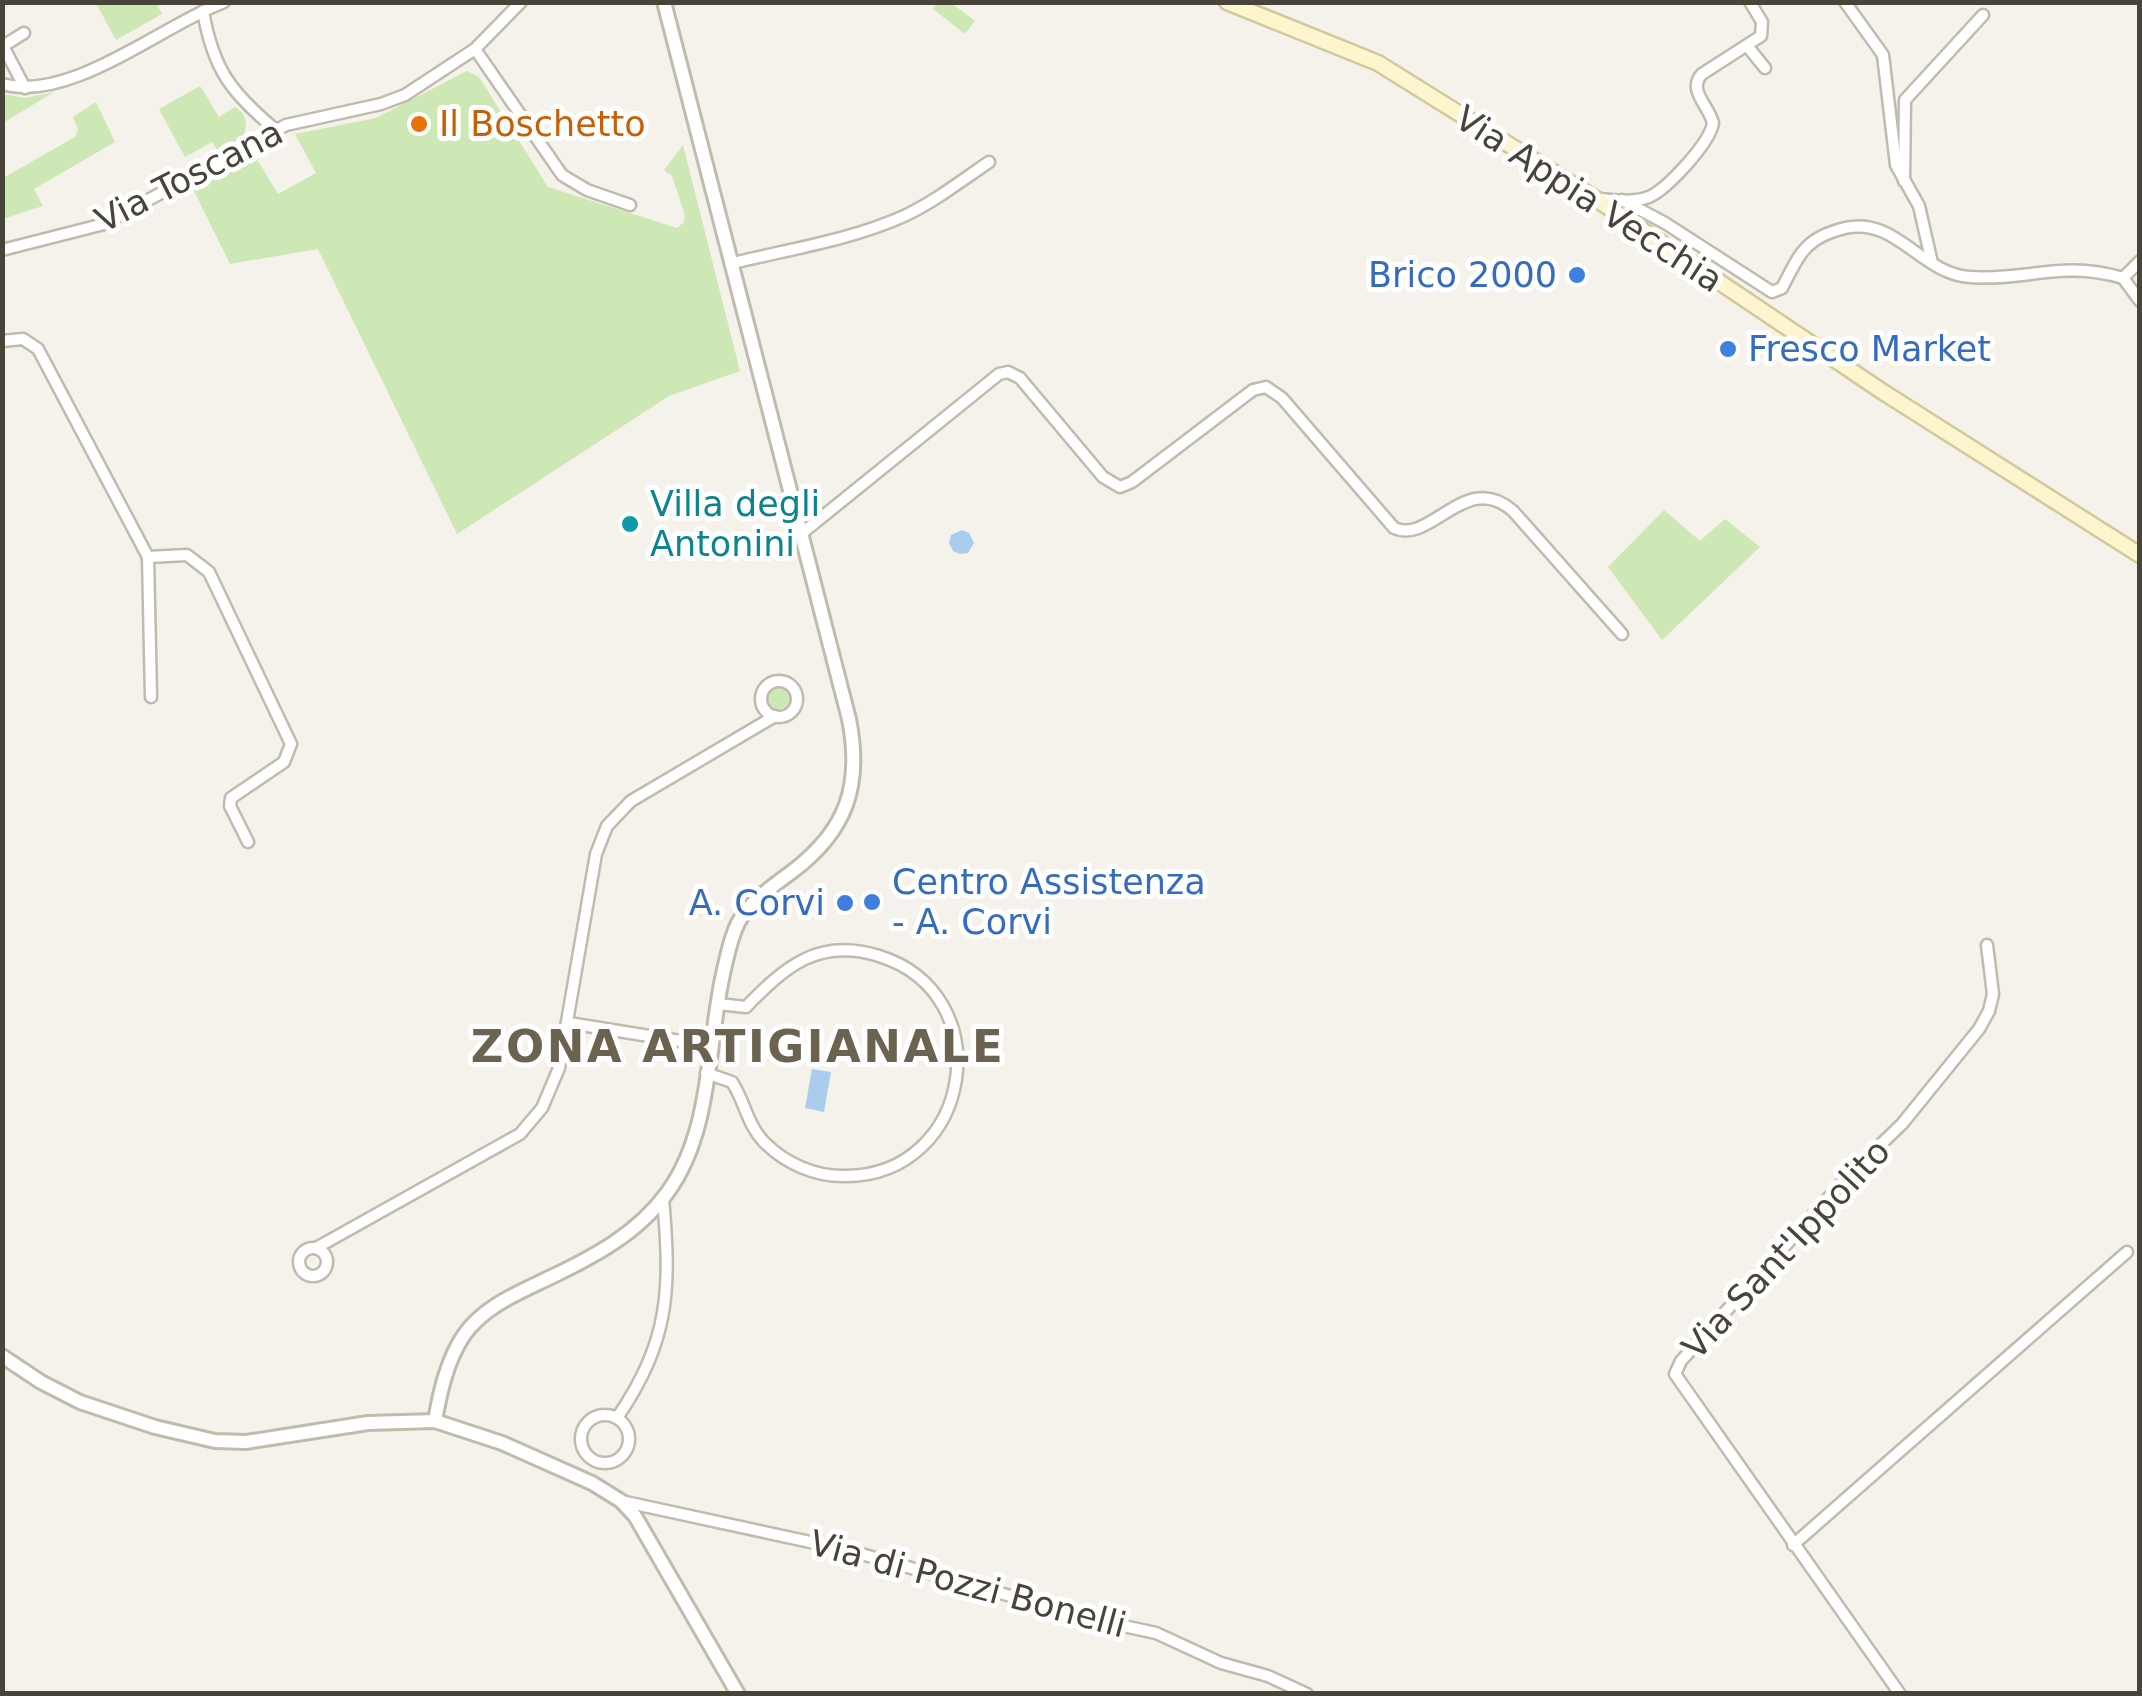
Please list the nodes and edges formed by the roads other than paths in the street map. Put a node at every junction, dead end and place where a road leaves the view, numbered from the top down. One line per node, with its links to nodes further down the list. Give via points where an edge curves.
1 (224, 2): 7 (street)
2 (521, 2): 12 (street, Via Toscana)
3 (664, 2): 24 (street)
4 (1226, 2): 19 (main road, Via Appia Vecchia, via 1378,63)
5 (1750, 2): 11 (street, via 1763,29)
6 (1844, 2): 18 (street, via 1883,55)
7 (203, 11): 15 (street, via 84,72); 16 (street, via 222,74)
8 (1983, 15): 18 (street, via 1905,100)
9 (24, 33): 10 (street)
10 (3, 46): 15 (street)
11 (1748, 46): 13 (street); 20 (street, via 1697,78 1713,123 1705,142 1657,192)
12 (475, 49): 16 (street, Via Toscana, via 397,99); 21 (street, via 562,176)
13 (1764, 68)
14 (2, 84): 15 (street)
15 (25, 88)
16 (276, 130): 22 (street, Via Toscana, via 104,224)
17 (989, 162): 24 (street, via 893,220)
18 (1904, 181): 25 (street, via 1922,215)
19 (1596, 199): 20 (street); 30 (main road, Via Appia Vecchia)
20 (1622, 200): 25 (street, via 1772,292 1782,288 1809,242 1853,226 1884,230)
21 (630, 205)
22 (2, 250)
23 (2140, 261): 26 (street)
24 (733, 262): 29 (street)
25 (1932, 263): 26 (street, via 1964,276 2065,268)
26 (2123, 278): 27 (street)
27 (2140, 302)
28 (2, 341): 31 (street, via 22,339 38,348)
29 (801, 534): 32 (street, via 999,374 1020,378 1103,477 1120,487 1252,390 1266,387 1394,528 1408,531 1477,498 1499,501); 37 (street, via 849,718 852,787 828,838 740,919)
30 (2140, 554)
31 (148, 557): 33 (street); 35 (street, via 184,554 207,569 290,740 284,762 230,800)
32 (1622, 634)
33 (151, 697)
34 (775, 716): 38 (street, via 642,793 610,822 597,849)
35 (248, 842)
36 (1987, 945): 48 (street, Via Sant'Ippolito, via 1992,994 1979,1029 1906,1119 1676,1370 1678,1382)
37 (718, 1004): 39 (street); 40 (street, via 746,1008 776,975 815,955 849,950 879,956 918,976 943,1006 957,1047 956,1083 943,1120 918,1150 886,1169 839,1176 802,1168 772,1149 752,1128 732,1082)
38 (569, 1024): 39 (street); 42 (street, via 553,1086 520,1134)
39 (711, 1046): 40 (street)
40 (706, 1073): 41 (street, via 690,1148)
41 (662, 1198): 45 (street, via 668,1268 658,1339); 46 (street, via 611,1244 475,1321 449,1366)
42 (316, 1248)
43 (2127, 1252): 48 (street)
44 (2, 1356): 46 (street, via 80,1402 228,1442)
45 (618, 1418): 45 (street, via 602,1414 588,1422 581,1436 590,1458 612,1462 623,1454 629,1434)
46 (435, 1421): 47 (street, via 502,1443)
47 (621, 1501): 49 (street); 50 (street, Via di Pozzi Bonelli, via 847,1550 1156,1632)
48 (1793, 1545): 51 (street, Via Sant'Ippolito)
49 (738, 1694)
50 (1306, 1694)
51 (1900, 1694)

